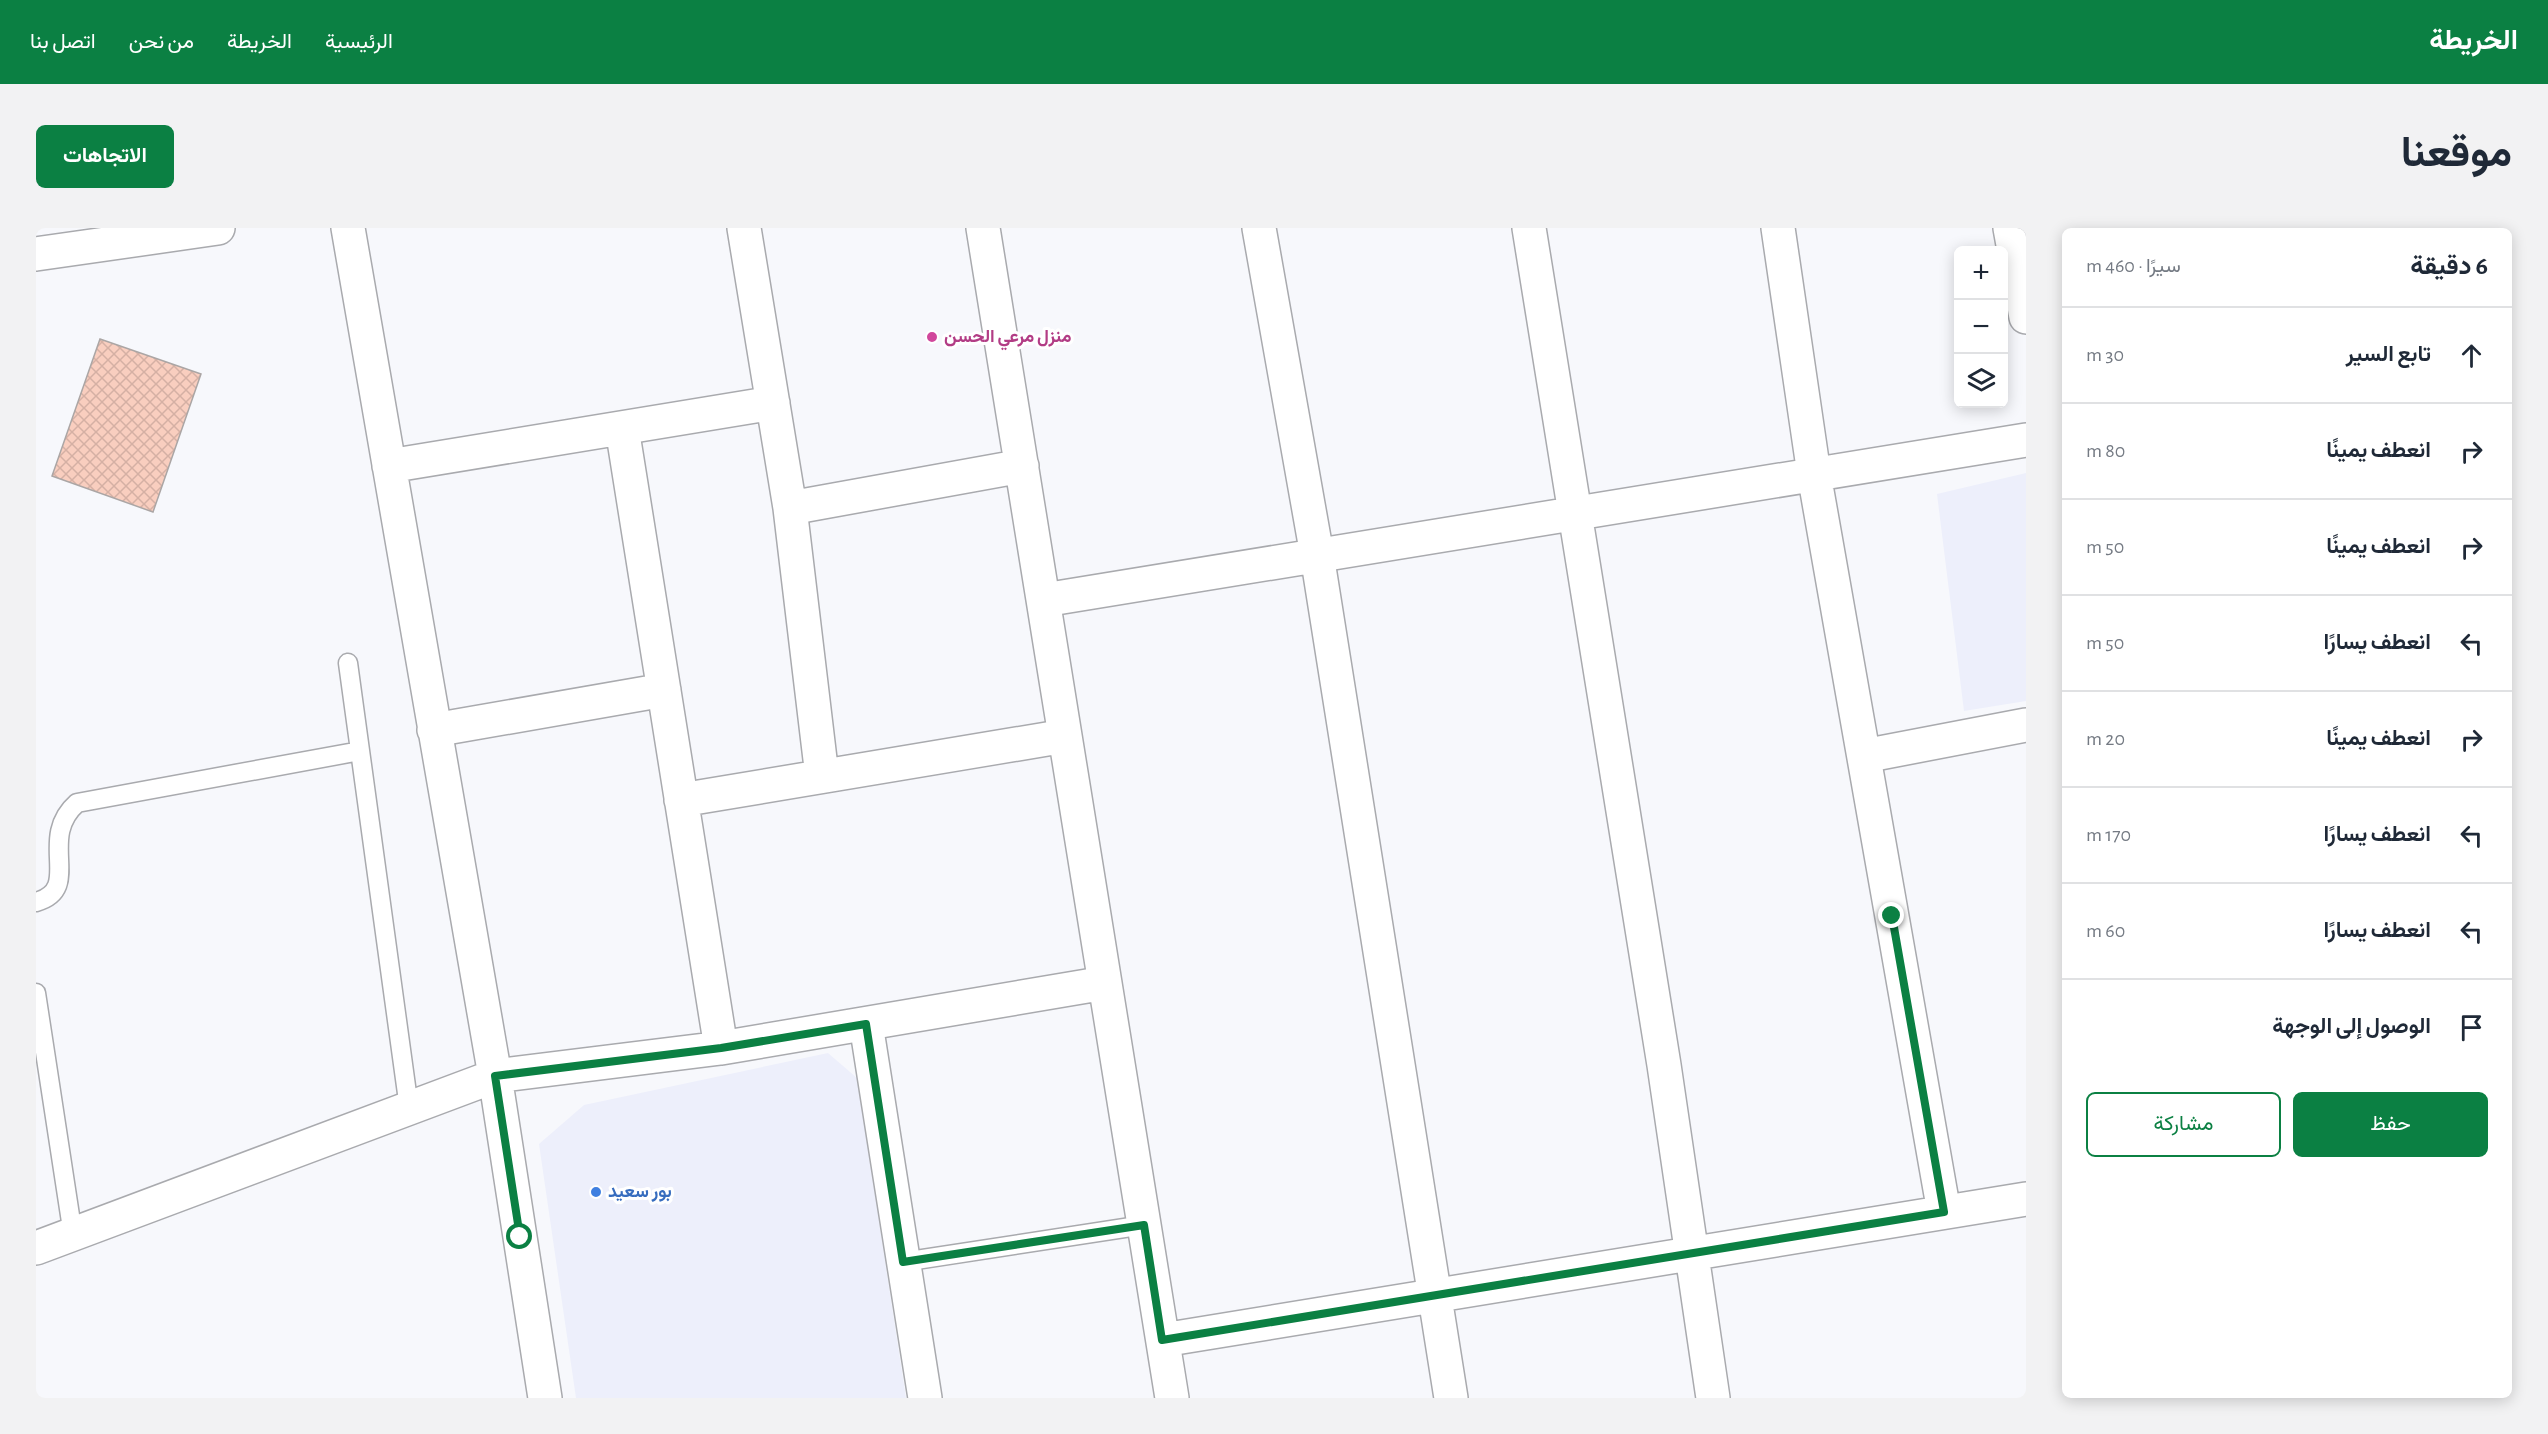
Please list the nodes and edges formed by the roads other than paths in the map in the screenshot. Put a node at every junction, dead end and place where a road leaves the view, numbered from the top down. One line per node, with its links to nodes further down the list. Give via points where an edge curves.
1 (219, 228): 9 (street)
2 (348, 228): 14 (street)
3 (744, 228): 11 (street)
4 (983, 228): 15 (street)
5 (1259, 228): 19 (street)
6 (1529, 228): 18 (street)
7 (1778, 228): 16 (street)
8 (2010, 228): 10 (street)
9 (36, 254)
10 (2026, 317)
11 (772, 402): 12 (street); 17 (street)
12 (622, 428): 14 (street); 22 (street)
13 (2026, 440): 16 (street)
14 (389, 466): 24 (street)
15 (1022, 466): 17 (street); 20 (street)
16 (1814, 474): 18 (street); 27 (street)
17 (790, 508): 28 (street)
18 (1575, 512): 19 (street); 42 (street)
19 (1317, 555): 20 (street); 44 (street)
20 (1044, 600): 25 (street)
21 (348, 663): 26 (lane)
22 (664, 690): 24 (street); 29 (street)
23 (2026, 725): 27 (street)
24 (434, 730): 35 (street)
25 (1065, 736): 28 (street); 31 (street)
26 (360, 751): 30 (lane, via 77,803 62,819 58,830 58,886 48,898); 36 (lane)
27 (1864, 756): 38 (street)
28 (822, 776): 29 (street)
29 (681, 800): 34 (street)
30 (36, 902)
31 (1105, 983): 33 (street); 39 (street)
32 (36, 993): 40 (lane)
33 (866, 1024): 34 (street); 43 (street)
34 (721, 1048): 35 (street)
35 (495, 1076): 36 (street); 46 (street)
36 (410, 1108): 40 (street)
37 (2026, 1199): 38 (street)
38 (1944, 1212): 42 (street)
39 (1144, 1225): 43 (lane); 45 (street)
40 (73, 1234): 41 (street)
41 (36, 1248)
42 (1691, 1253): 44 (street); 50 (street)
43 (903, 1262): 47 (street)
44 (1436, 1295): 45 (street); 49 (street)
45 (1162, 1340): 48 (street)
46 (545, 1398)
47 (925, 1398)
48 (1172, 1398)
49 (1451, 1398)
50 (1713, 1398)

